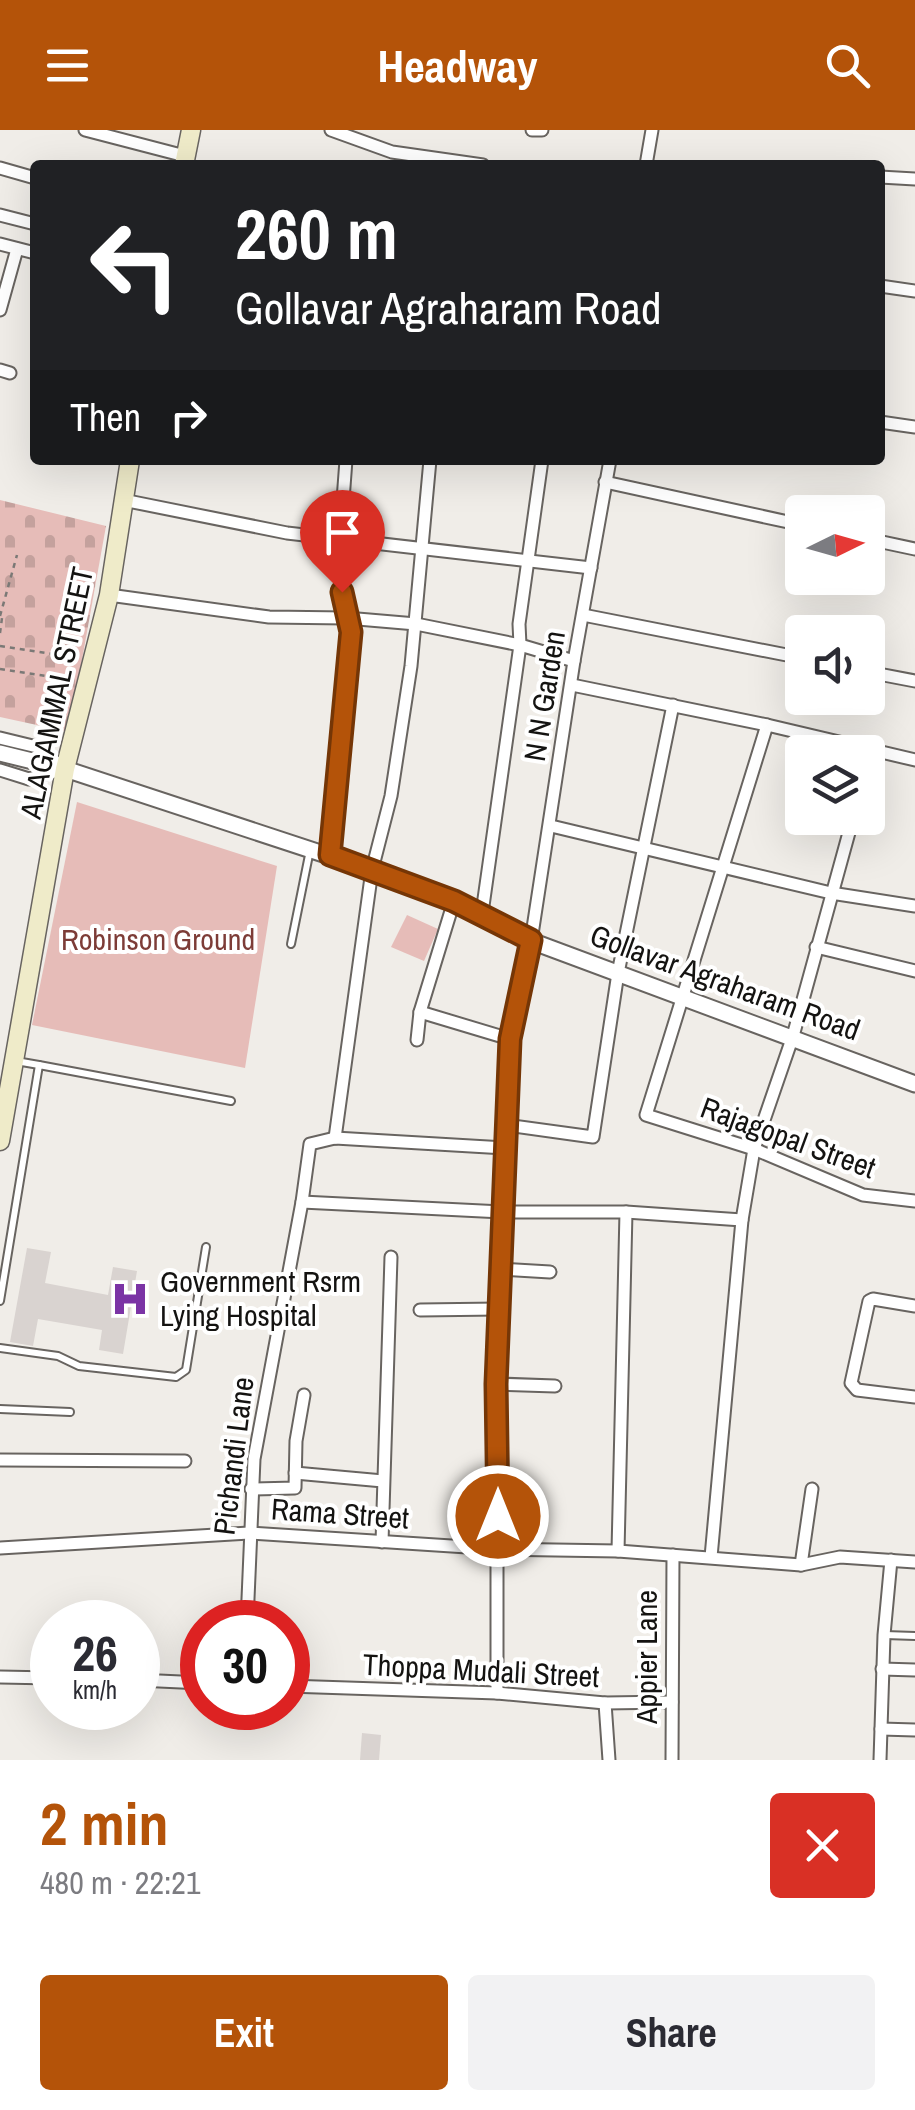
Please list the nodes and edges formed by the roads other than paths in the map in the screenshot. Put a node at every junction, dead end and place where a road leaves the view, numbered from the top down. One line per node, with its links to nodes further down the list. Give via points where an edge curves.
1 (86, 130): 8 (street)
2 (190, 130): 8 (main road)
3 (532, 130): 4 (street)
4 (542, 130)
5 (652, 130): 9 (street)
6 (336, 131): 7 (street)
7 (390, 159)
8 (184, 160)
9 (647, 160)
10 (0, 168): 11 (street)
11 (30, 177)
12 (885, 177): 13 (street)
13 (915, 179)
14 (0, 215): 15 (street)
15 (30, 223)
16 (0, 244): 17 (street)
17 (17, 249): 18 (street); 19 (street)
18 (30, 252)
19 (4, 284): 22 (street)
20 (885, 287): 21 (street)
21 (915, 291)
22 (0, 310)
23 (885, 423): 24 (street)
24 (915, 427)
25 (129, 465): 31 (main road, ALAGAMMAL STREET)
26 (346, 465): 33 (street)
27 (429, 465): 35 (street)
28 (541, 465): 37 (street)
29 (609, 465): 30 (street, N N Garden)
30 (605, 482): 32 (street); 38 (street, N N Garden)
31 (123, 500): 33 (street); 39 (main road, ALAGAMMAL STREET)
32 (785, 521)
33 (340, 538): 35 (street); 41 (street)
34 (885, 543): 36 (street)
35 (420, 546): 37 (street); 42 (street)
36 (915, 549)
37 (530, 559): 38 (street); 43 (street)
38 (591, 568): 40 (street, N N Garden)
39 (109, 595): 41 (street, via 269,617); 56 (main road, ALAGAMMAL STREET)
40 (583, 615): 44 (street); 45 (street, N N Garden)
41 (346, 618): 42 (street); 62 (street, via 351,632)
42 (416, 624): 43 (street); 64 (street, via 391,796)
43 (520, 645): 45 (street); 68 (street)
44 (785, 655)
45 (574, 660): 48 (street, N N Garden)
46 (885, 676): 47 (street)
47 (915, 682)
48 (572, 686): 49 (street); 58 (street, N N Garden)
49 (674, 705): 50 (street); 60 (street)
50 (766, 724): 51 (street); 63 (street)
51 (809, 735)
52 (0, 738): 56 (street, via 36,746)
53 (0, 753): 56 (street, Gollavar Agraharam Road)
54 (885, 754): 55 (street)
55 (915, 760)
56 (65, 769): 57 (street, via 29,779); 61 (street, Gollavar Agraharam Road); 80 (main road, ALAGAMMAL STREET)
57 (0, 770)
58 (551, 826): 60 (street); 69 (street, N N Garden)
59 (848, 835): 65 (street)
60 (646, 846): 63 (street); 73 (street)
61 (310, 849): 62 (street, Gollavar Agraharam Road); 70 (lane)
62 (330, 855): 64 (street, Gollavar Agraharam Road)
63 (721, 868): 65 (street); 74 (street)
64 (372, 870): 66 (street, Gollavar Agraharam Road); 84 (street)
65 (831, 892): 67 (street); 71 (street)
66 (454, 901): 68 (street, Gollavar Agraharam Road); 75 (street)
67 (915, 906)
68 (482, 914): 69 (street, Gollavar Agraharam Road)
69 (531, 940): 73 (street, Gollavar Agraharam Road); 77 (street, N N Garden)
70 (291, 944)
71 (816, 947): 72 (street); 76 (street)
72 (915, 971)
73 (618, 973): 74 (street, Gollavar Agraharam Road); 83 (street, via 594,1137)
74 (682, 996): 76 (street, Gollavar Agraharam Road); 87 (street, Rajagopal Street, via 646,1115)
75 (420, 1012): 77 (street); 78 (street)
76 (793, 1036): 81 (street, Gollavar Agraharam Road); 87 (street)
77 (510, 1039): 83 (street, N N Garden)
78 (416, 1040)
79 (39, 1065): 80 (lane); 82 (lane); 97 (lane)
80 (13, 1068): 85 (main road, ALAGAMMAL STREET)
81 (915, 1084)
82 (230, 1102)
83 (506, 1126): 86 (street, N N Garden)
84 (334, 1138): 86 (street); 89 (street, Pichandi Lane, via 310,1144)
85 (0, 1141)
86 (505, 1148): 90 (street, N N Garden)
87 (754, 1148): 88 (street, Rajagopal Street, via 863,1195); 92 (street)
88 (915, 1201)
89 (302, 1202): 90 (street); 113 (street, Pichandi Lane)
90 (502, 1212): 91 (street); 95 (street, N N Garden)
91 (626, 1212): 92 (street); 119 (street)
92 (742, 1220): 121 (street)
93 (206, 1247): 101 (lane, via 186,1370 176,1378)
94 (391, 1257): 112 (street)
95 (501, 1270): 96 (street); 100 (street, N N Garden)
96 (550, 1272)
97 (0, 1300)
98 (915, 1306): 106 (street, via 869,1302 851,1383 857,1390)
99 (420, 1310): 100 (street)
100 (498, 1310): 103 (street, N N Garden)
101 (0, 1348)
102 (915, 1383): 106 (street)
103 (496, 1384): 104 (street); 118 (street, N N Garden)
104 (554, 1386)
105 (304, 1396): 111 (street)
106 (914, 1397)
107 (0, 1409): 108 (lane)
108 (70, 1412)
109 (0, 1460): 110 (street)
110 (185, 1461)
111 (295, 1473): 112 (street); 113 (street, via 295,1488)
112 (383, 1481): 116 (street)
113 (251, 1489): 115 (street, Pichandi Lane)
114 (812, 1489): 124 (street)
115 (249, 1532): 116 (street, Rama Street); 117 (street, Rama Street); 125 (street, Pichandi Lane)
116 (382, 1542): 118 (street, Rama Street)
117 (0, 1548)
118 (498, 1549): 119 (street, Rama Street); 133 (street, N N Garden)
119 (618, 1551): 120 (street, Rama Street)
120 (673, 1554): 121 (street, Rama Street); 134 (street, Appier Lane)
121 (712, 1557): 124 (street, Rama Street)
122 (892, 1560): 123 (street, Rama Street); 124 (street, Rama Street, via 840,1557); 126 (street)
123 (915, 1562)
124 (801, 1565)
125 (247, 1600)
126 (884, 1634): 127 (lane); 128 (street)
127 (915, 1636)
128 (882, 1670): 129 (street); 136 (street)
129 (915, 1670)
130 (0, 1676): 131 (street)
131 (30, 1677)
132 (310, 1687): 133 (street, Thoppa Mudali Street)
133 (497, 1694): 135 (street, Thoppa Mudali Street)
134 (672, 1702): 135 (street, Thoppa Mudali Street); 139 (street, Appier Lane)
135 (605, 1703): 138 (street)
136 (880, 1728): 137 (street); 140 (street)
137 (915, 1730)
138 (609, 1760)
139 (672, 1760)
140 (880, 1760)

